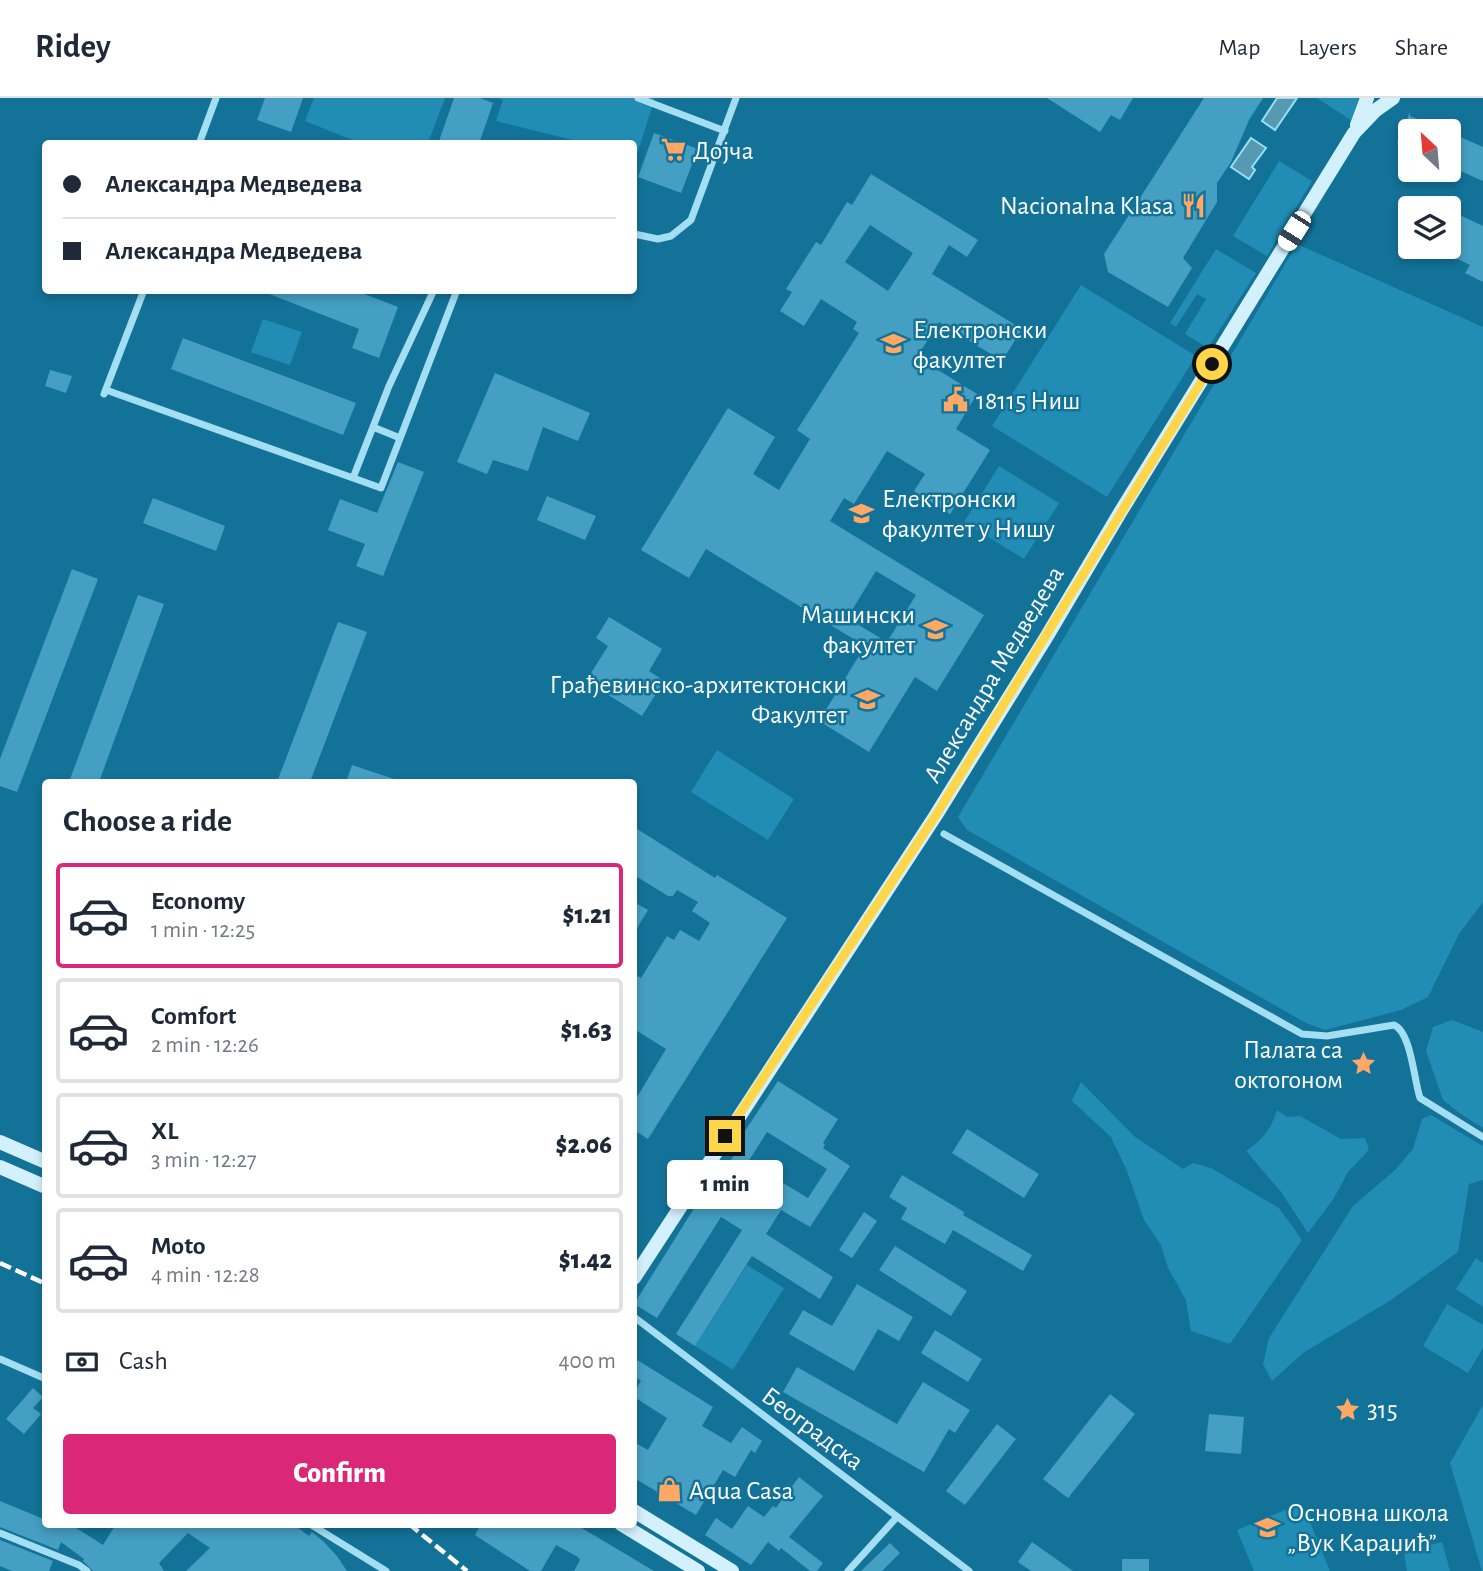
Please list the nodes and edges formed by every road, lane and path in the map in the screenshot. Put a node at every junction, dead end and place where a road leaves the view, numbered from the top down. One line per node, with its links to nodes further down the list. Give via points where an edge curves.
1 (216, 98): 8 (street)
2 (638, 98): 6 (street)
3 (736, 98): 6 (street)
4 (1367, 98): 7 (main road)
5 (1393, 98): 7 (main road, Александра Медведева)
6 (725, 131): 9 (street, via 691,220 671,236 658,239)
7 (1354, 133): 22 (main road, Александра Медведева, via 945,801)
8 (200, 140)
9 (637, 235)
10 (142, 294): 15 (street, via 105,392)
11 (432, 294): 13 (street)
12 (455, 294): 14 (street)
13 (373, 427): 14 (street); 15 (street)
14 (400, 438): 15 (street, via 381,488)
15 (353, 478)
16 (944, 834): 17 (street, via 1301,1034 1327,1036 1399,1027 1406,1038 1420,1098)
17 (1483, 1137)
18 (0, 1142): 19 (main road)
19 (42, 1160)
20 (0, 1167): 21 (main road)
21 (42, 1185)
22 (637, 1273)
23 (637, 1319): 27 (street, Београдска)
24 (0, 1359): 25 (street)
25 (42, 1377)
26 (637, 1513): 34 (main road)
27 (896, 1518): 35 (street); 36 (street, Београдска)
28 (316, 1528): 32 (street)
29 (628, 1528): 33 (main road)
30 (0, 1533): 31 (street)
31 (87, 1571)
32 (386, 1571)
33 (698, 1571)
34 (732, 1571)
35 (848, 1571)
36 (969, 1571)

